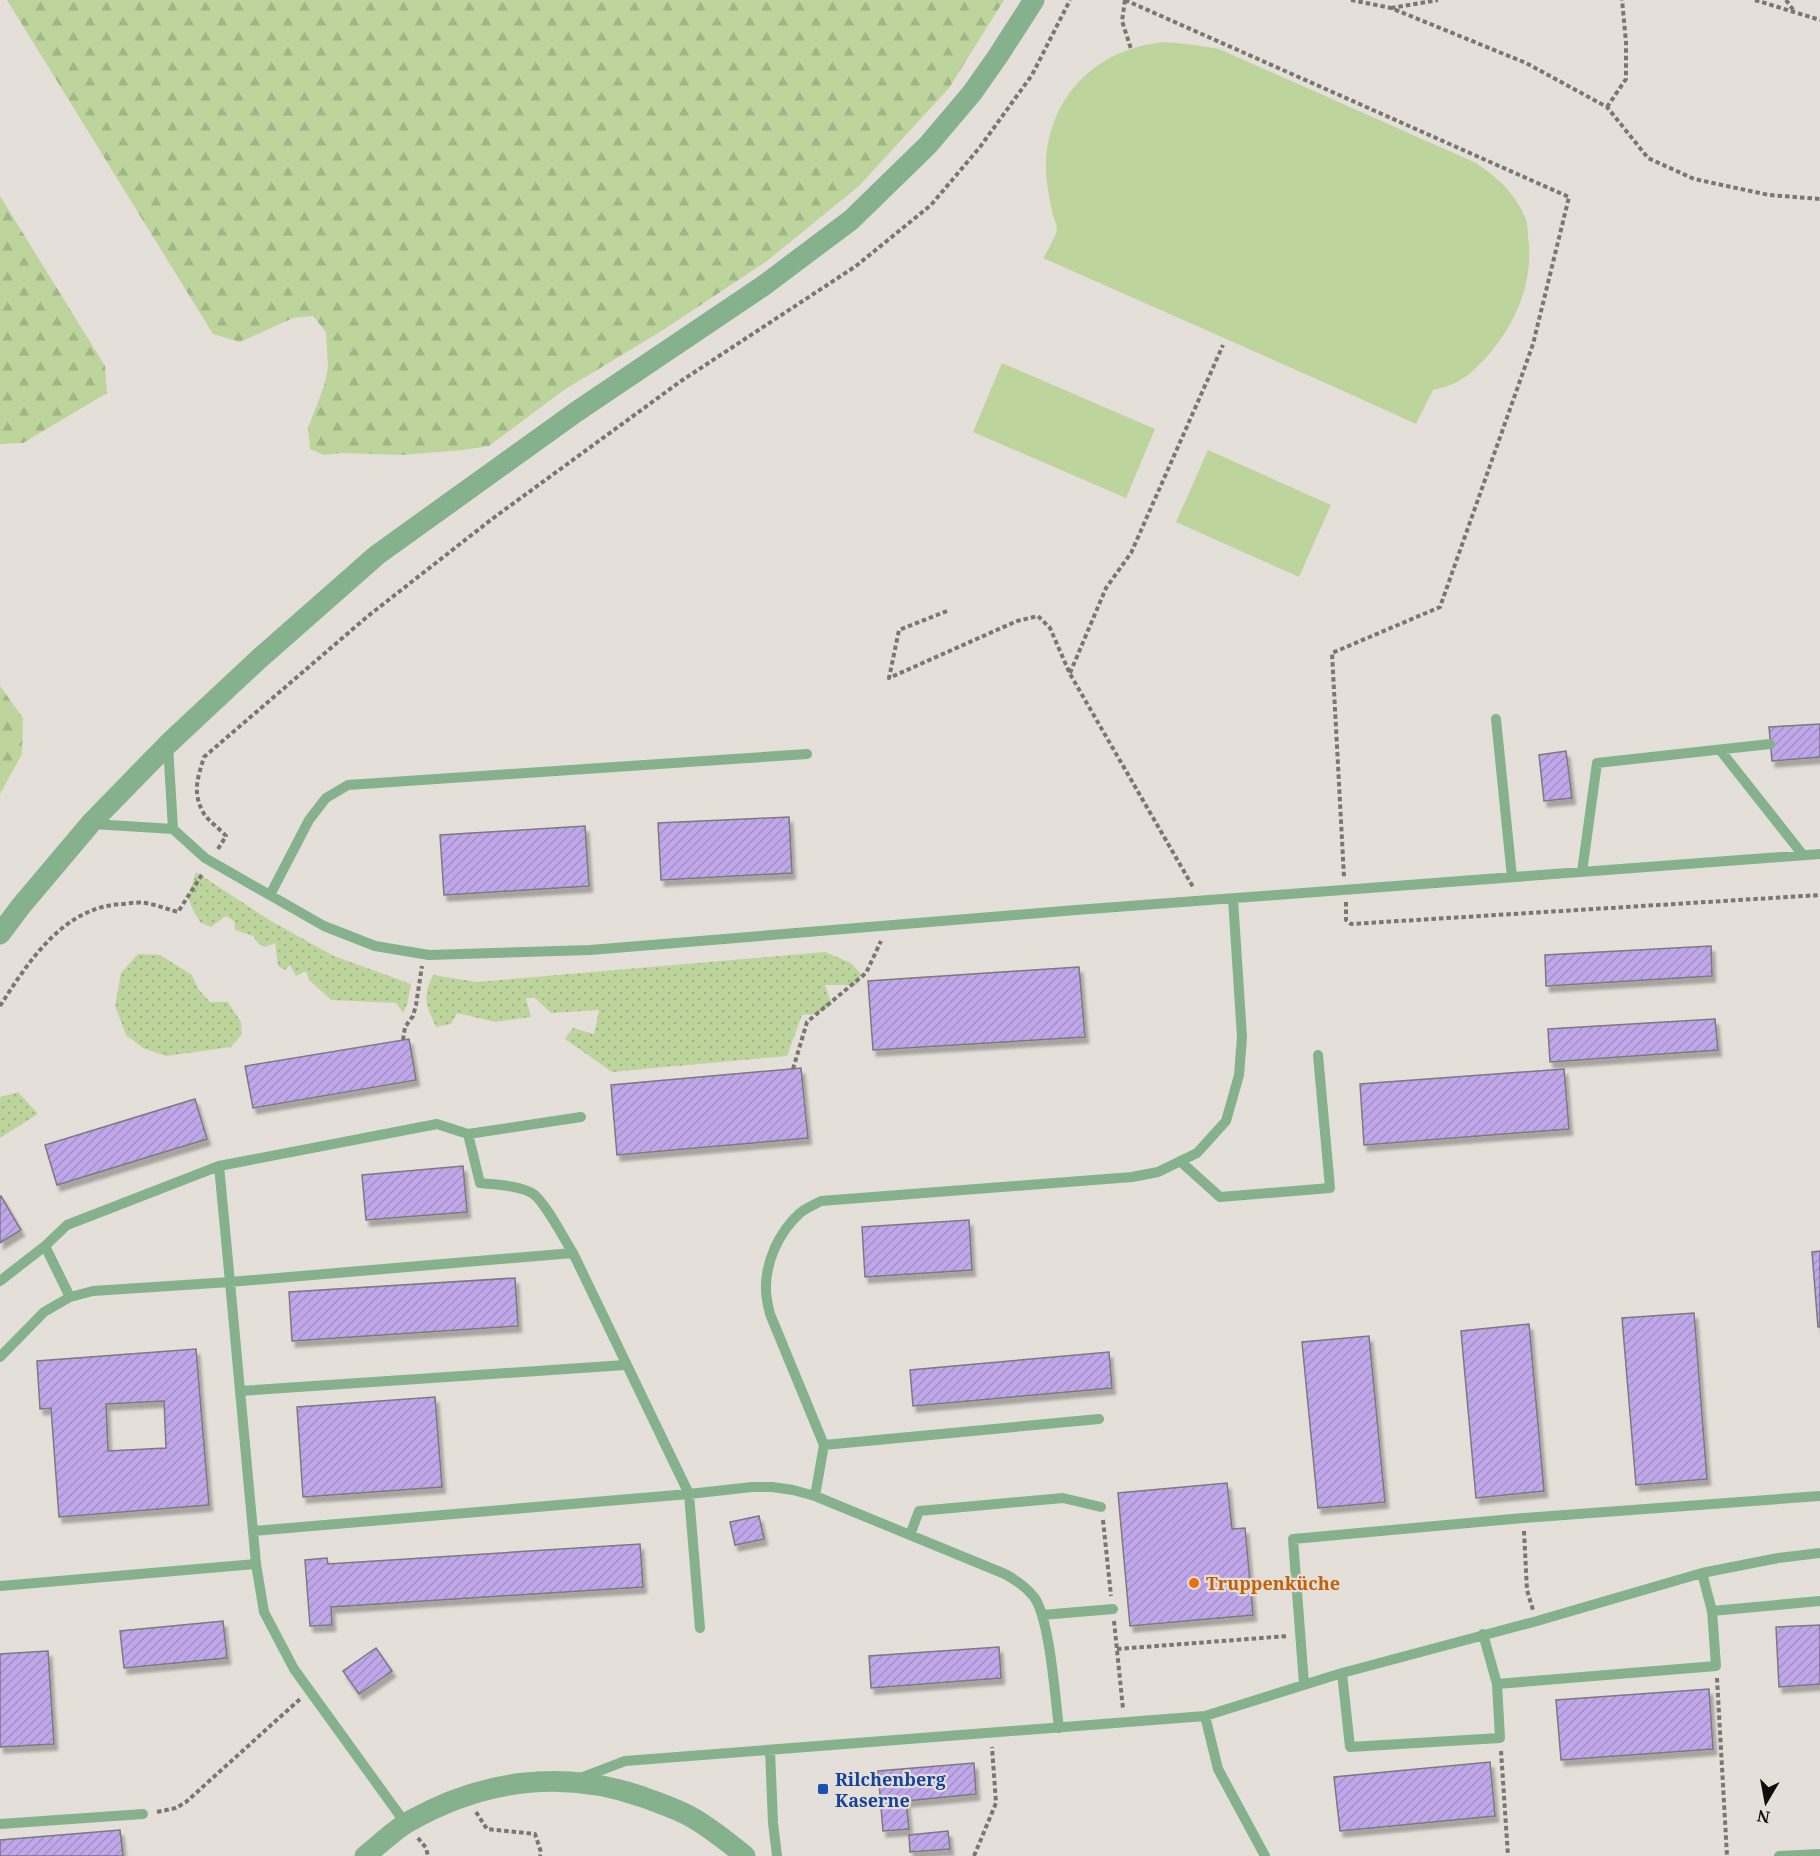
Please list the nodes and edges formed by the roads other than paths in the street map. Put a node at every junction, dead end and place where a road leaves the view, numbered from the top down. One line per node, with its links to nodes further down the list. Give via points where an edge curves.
1 (1034, 0): 3 (street, via 992,65 943,128 851,220 763,286 576,412 376,555)
2 (1496, 719): 12 (lane)
3 (168, 744): 7 (street); 8 (lane)
4 (1770, 744): 5 (lane)
5 (1720, 750): 10 (lane); 11 (lane, via 1597,763)
6 (807, 754): 13 (lane, via 348,785 326,798 309,820)
7 (91, 824): 8 (lane); 15 (street)
8 (173, 829): 13 (lane, via 210,861)
9 (1820, 854): 10 (lane)
10 (1803, 855): 11 (lane)
11 (1582, 872): 12 (lane)
12 (1512, 877): 14 (lane)
13 (270, 895): 14 (lane, via 324,926 375,946 424,954 590,950)
14 (1233, 899): 19 (lane, via 1242,1037 1239,1075 1226,1121 1197,1153)
15 (0, 934)
16 (1318, 1055): 19 (lane, via 1330,1188 1220,1197)
17 (581, 1117): 18 (lane)
18 (468, 1134): 20 (lane, via 437,1124); 22 (lane, via 480,1183 534,1194)
19 (1180, 1161): 30 (lane, via 1158,1172 1132,1177 821,1201 801,1212 775,1249 765,1291 770,1314)
20 (219, 1166): 21 (lane, via 67,1225); 24 (lane)
21 (45, 1246): 23 (lane); 25 (lane)
22 (573, 1253): 24 (lane); 27 (lane)
23 (0, 1281)
24 (230, 1282): 25 (lane, via 93,1291); 28 (lane)
25 (70, 1297): 26 (lane, via 44,1312)
26 (0, 1357)
27 (625, 1365): 28 (lane); 31 (lane)
28 (240, 1390): 35 (lane)
29 (1099, 1419): 30 (lane)
30 (824, 1445): 32 (lane)
31 (688, 1494): 32 (lane, via 772,1487); 35 (lane); 45 (lane)
32 (815, 1496): 36 (lane)
33 (1820, 1496): 48 (lane, via 1293,1539)
34 (1101, 1508): 36 (lane, via 1063,1498 919,1511)
35 (253, 1531): 38 (lane)
36 (910, 1535): 44 (lane, via 1022,1584 1035,1598)
37 (1820, 1553): 39 (lane)
38 (256, 1564): 40 (lane); 56 (lane, via 264,1612 294,1669)
39 (1702, 1573): 43 (lane); 46 (lane)
40 (0, 1586)
41 (1820, 1601): 43 (lane)
42 (1113, 1609): 44 (lane)
43 (1712, 1611): 49 (lane, via 1716,1666)
44 (1042, 1615): 51 (lane)
45 (700, 1628)
46 (1483, 1634): 47 (lane); 49 (lane)
47 (1342, 1673): 48 (lane); 49 (lane, via 1350,1747 1500,1738)
48 (1304, 1684): 50 (lane)
49 (1497, 1684)
50 (1204, 1716): 51 (lane); 61 (lane, via 1218,1769)
51 (1059, 1728): 52 (lane)
52 (770, 1750): 53 (lane, via 625,1761); 60 (lane)
53 (573, 1781): 56 (street, via 516,1784 466,1796); 59 (street, via 601,1784 665,1805 692,1817)
54 (143, 1814): 55 (lane)
55 (0, 1824)
56 (406, 1824): 58 (street)
57 (1820, 1854): 62 (lane)
58 (365, 1856)
59 (745, 1856)
60 (777, 1856)
61 (1265, 1856)
62 (1779, 1856)

